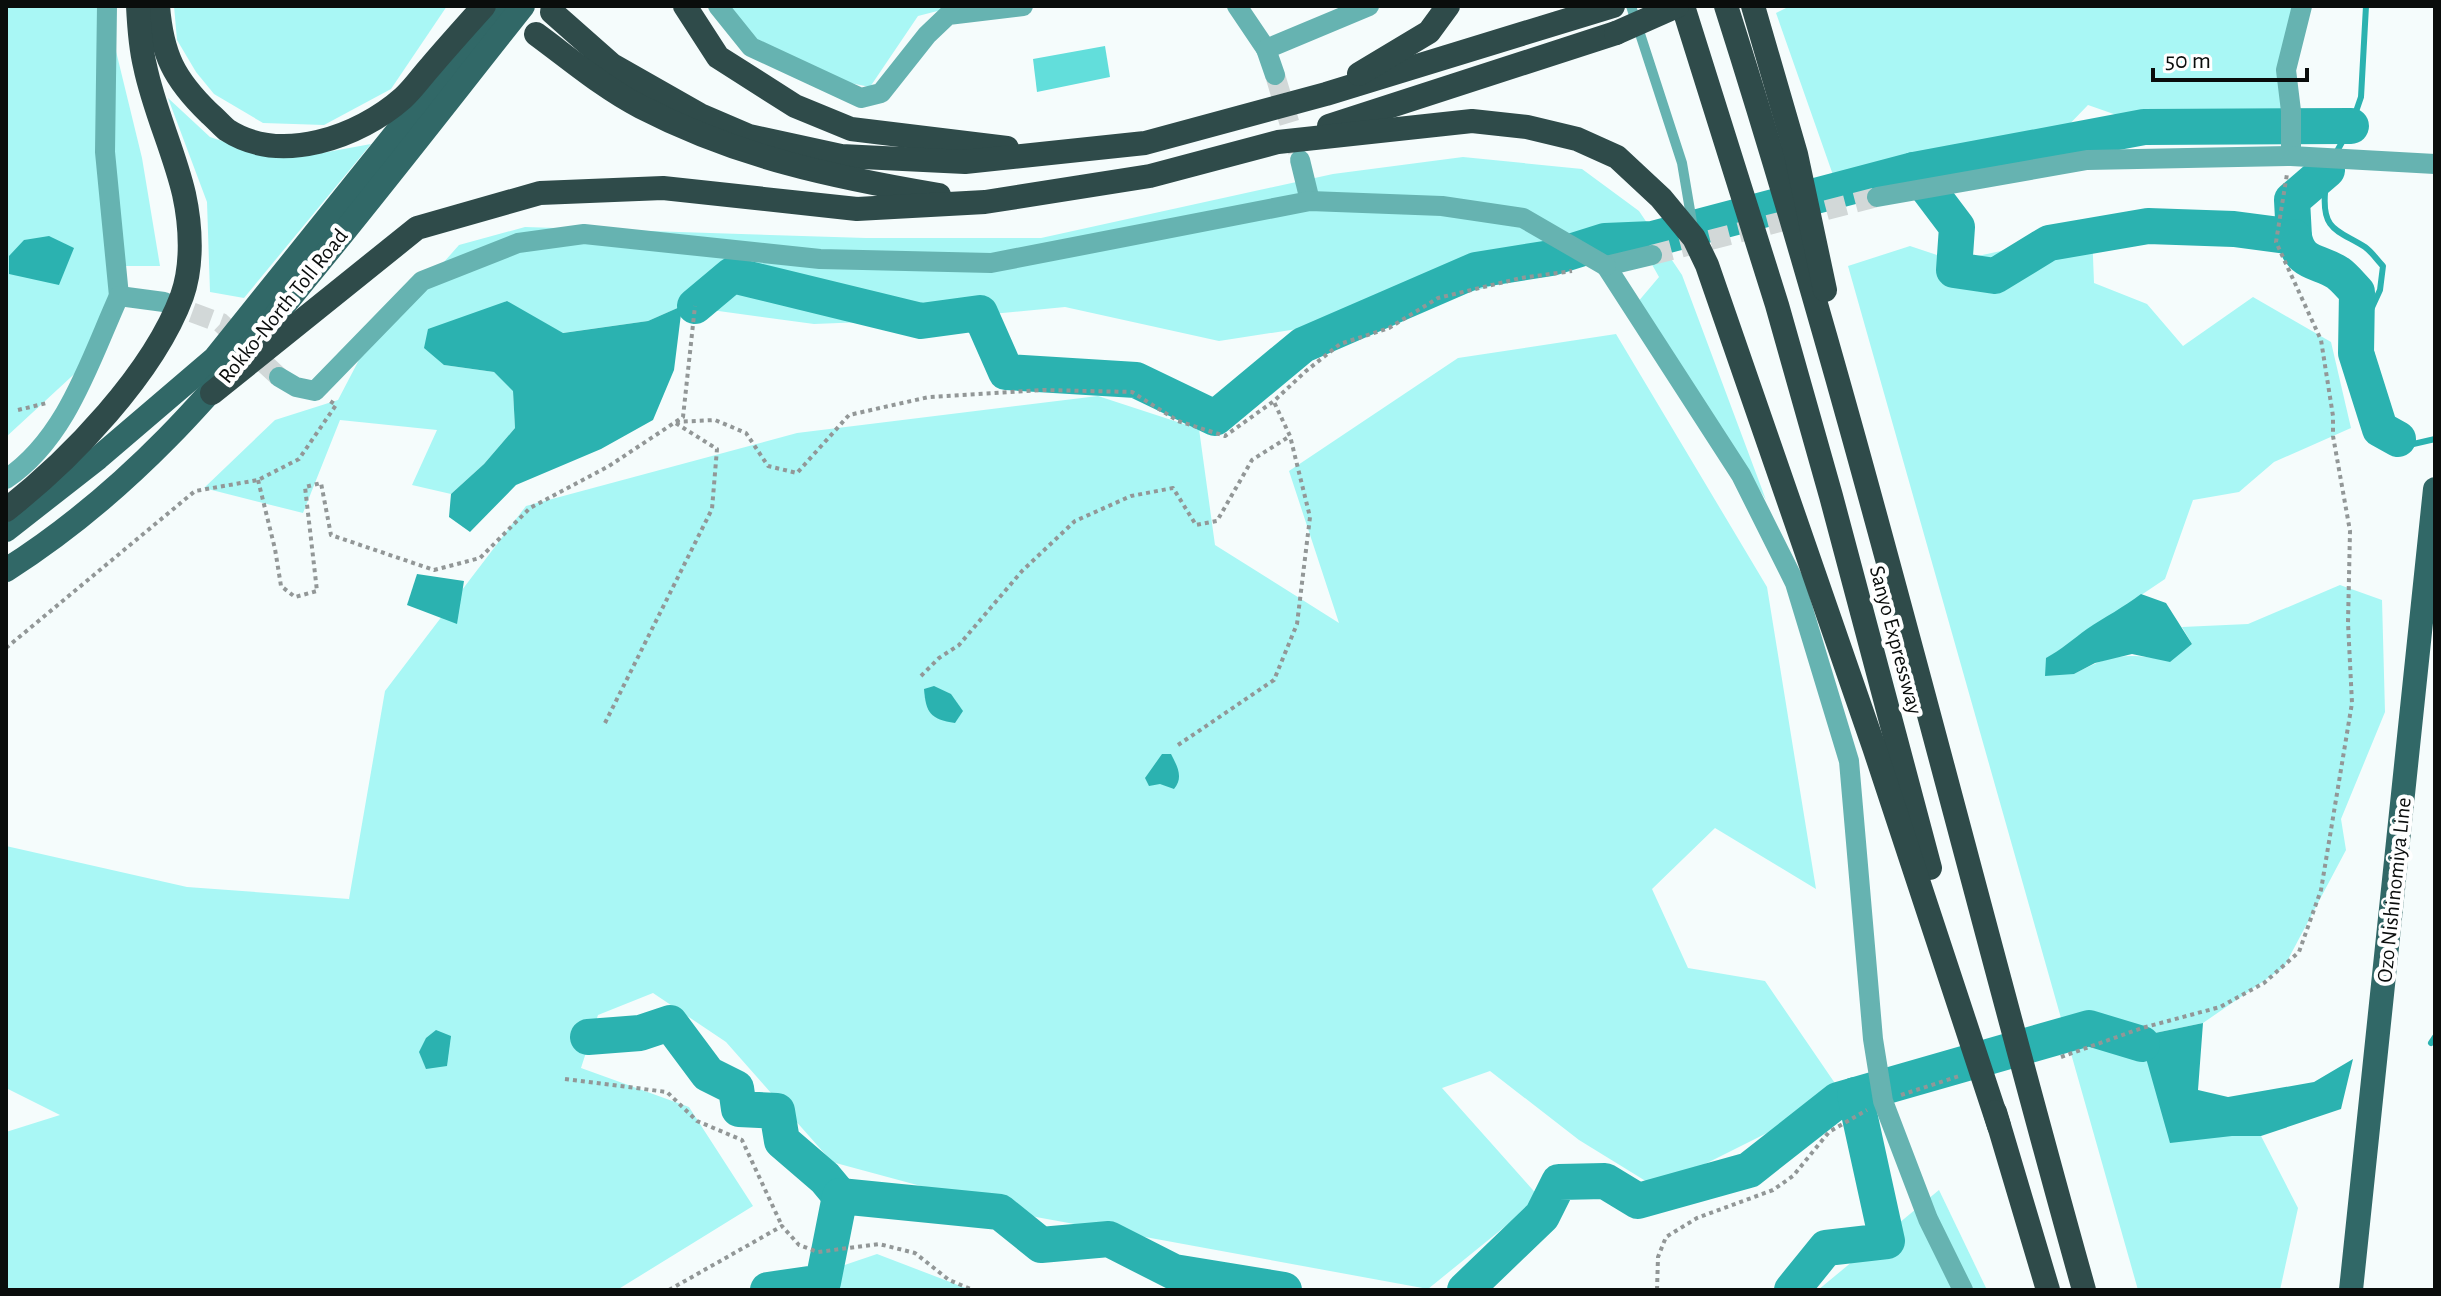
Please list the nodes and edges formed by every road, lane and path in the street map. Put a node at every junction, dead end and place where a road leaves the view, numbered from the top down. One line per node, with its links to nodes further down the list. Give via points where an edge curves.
1 (107, 6): 35 (street, via 105,152)
2 (138, 6): 48 (highway, via 145,68 184,194 189,263 182,294 164,335 105,418)
3 (158, 6): 4 (highway, via 170,65 185,89 227,130 261,144 296,145 331,139 363,125 403,98)
4 (484, 6)
5 (498, 6): 49 (main road, Rokko-North Toll Road, via 215,358)
6 (523, 6): 40 (main road, Rokko-North Toll Road)
7 (685, 6): 25 (highway, via 718,57 823,118 851,129)
8 (718, 6): 9 (street, via 751,47 861,98 881,93 948,15)
9 (1023, 6)
10 (1237, 6): 21 (street)
11 (1369, 6): 21 (street)
12 (1448, 6): 23 (highway, via 1429,32)
13 (1631, 6): 32 (lane, via 1682,163)
14 (1680, 6): 24 (highway, bridge, via 1616,33); 59 (highway, Sanyo Expressway, via 1823,466)
15 (1726, 6): 46 (highway, Sanyo Expressway)
16 (1753, 6): 46 (highway, via 1796,154)
17 (2302, 6): 26 (street, via 2286,70)
18 (1609, 8): 23 (highway)
19 (552, 12): 25 (highway, via 612,65 749,136 841,156 965,162)
20 (536, 34): 31 (highway, via 639,106 753,156 862,182)
21 (1266, 49): 22 (street)
22 (1275, 75)
23 (1326, 94): 25 (highway, via 1145,143)
24 (1278, 142): 31 (highway, via 1150,176); 32 (highway, via 1472,121 1527,127 1577,139 1617,157)
25 (1050, 153)
26 (2291, 156): 28 (street); 29 (street, via 2087,160); 55 (path, via 2276,242 2321,340 2350,531 2352,703 2321,890 2299,952 2264,983 2220,1007)
27 (1300, 160): 30 (street)
28 (2435, 164)
29 (1877, 197)
30 (1310, 201): 34 (street, via 1442,206 1523,218); 39 (street, via 991,263 820,259 584,234 518,243 422,281)
31 (985, 202): 40 (highway, via 857,209 663,188 540,193 417,228)
32 (1694, 238): 59 (highway, via 1733,336)
33 (1652, 255): 34 (street)
34 (1606, 266): 41 (path, via 1521,278 1438,298 1389,328 1340,344); 58 (street, via 1741,475 1795,583 1849,761)
35 (119, 296): 36 (street); 44 (street, via 68,410 26,465)
36 (164, 302)
37 (695, 306): 42 (path, via 683,417)
38 (279, 377): 39 (street)
39 (315, 391): 45 (path, via 336,405 299,459)
40 (212, 393): 50 (main road, Rokko-North Toll Road, via 124,482)
41 (1274, 401): 42 (path, via 1225,436 1178,421 1132,392 1044,390 929,397 849,415 797,473 768,466 746,433 715,420); 43 (path)
42 (674, 422): 45 (path, via 609,466 530,508 480,558 434,570 331,535 321,483 305,487 317,591 295,597 281,586); 53 (path, via 717,449 712,509)
43 (1290, 436): 52 (path, via 1252,460 1217,521 1196,525 1173,488 1131,496 1075,521 1022,571 959,645); 54 (path, via 1310,517 1297,624 1274,680)
44 (6, 479)
45 (258, 480): 51 (path, via 195,491)
46 (1866, 486): 66 (highway, Sanyo Expressway)
47 (2435, 489): 67 (main road, Ozo Nishinomiya Line)
48 (6, 510)
49 (6, 530)
50 (6, 570)
51 (6, 648)
52 (921, 676)
53 (605, 723)
54 (1178, 745)
55 (2061, 1057)
56 (1959, 1076): 58 (path)
57 (565, 1079): 60 (path, via 667,1092 697,1121 742,1140)
58 (1883, 1101): 63 (path, via 1829,1132 1793,1176 1773,1190 1697,1218 1666,1237 1658,1257); 64 (street, via 1928,1219)
59 (1999, 1126): 65 (highway, Sanyo Expressway)
60 (782, 1226): 61 (path); 62 (path, via 799,1245 818,1252 879,1244 915,1253 949,1280)
61 (669, 1290)
62 (973, 1290)
63 (1657, 1290)
64 (1963, 1290)
65 (2048, 1290)
66 (2084, 1290)
67 (2351, 1290)

